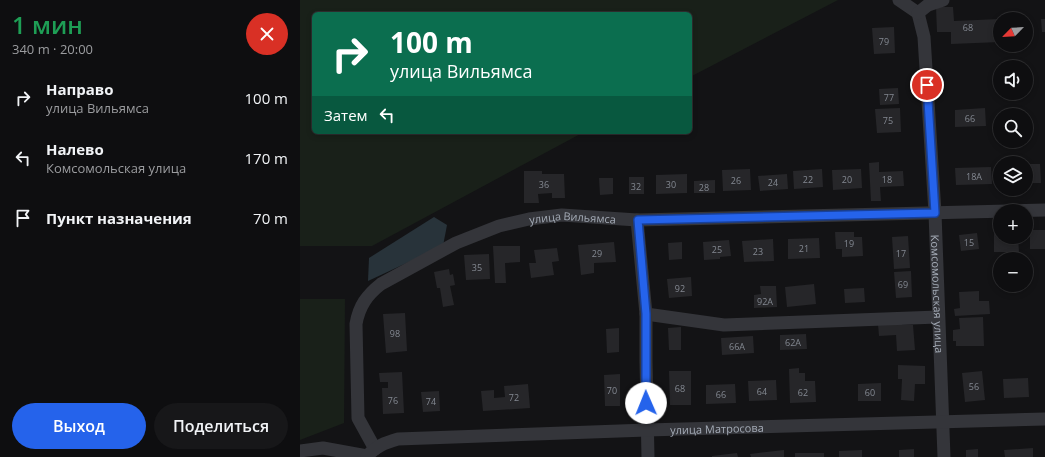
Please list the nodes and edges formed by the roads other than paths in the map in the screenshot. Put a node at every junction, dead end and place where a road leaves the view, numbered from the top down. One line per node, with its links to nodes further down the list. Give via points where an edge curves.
1 (899, 0): 3 (street)
2 (943, 0): 3 (street, via 928,5)
3 (918, 13): 5 (street, Комсомольская улица, via 924,37)
4 (1045, 210): 5 (street, улица Вильямса)
5 (935, 213): 6 (street, улица Вильямса); 8 (street, Комсомольская улица)
6 (638, 220): 7 (street); 13 (street, улица Вильямса, via 562,215 499,226 456,243 372,291 358,313 356,324 358,418)
7 (646, 314): 8 (street, via 724,325); 11 (street)
8 (938, 317): 10 (street, Комсомольская улица)
9 (1045, 419): 10 (street, улица Матросова)
10 (943, 423): 11 (street, улица Матросова); 15 (street, Комсомольская улица)
11 (647, 430): 13 (street, улица Матросова, via 398,439 384,443); 14 (street)
12 (300, 451): 13 (street, via 323,448)
13 (369, 454)
14 (648, 457)
15 (944, 457)

